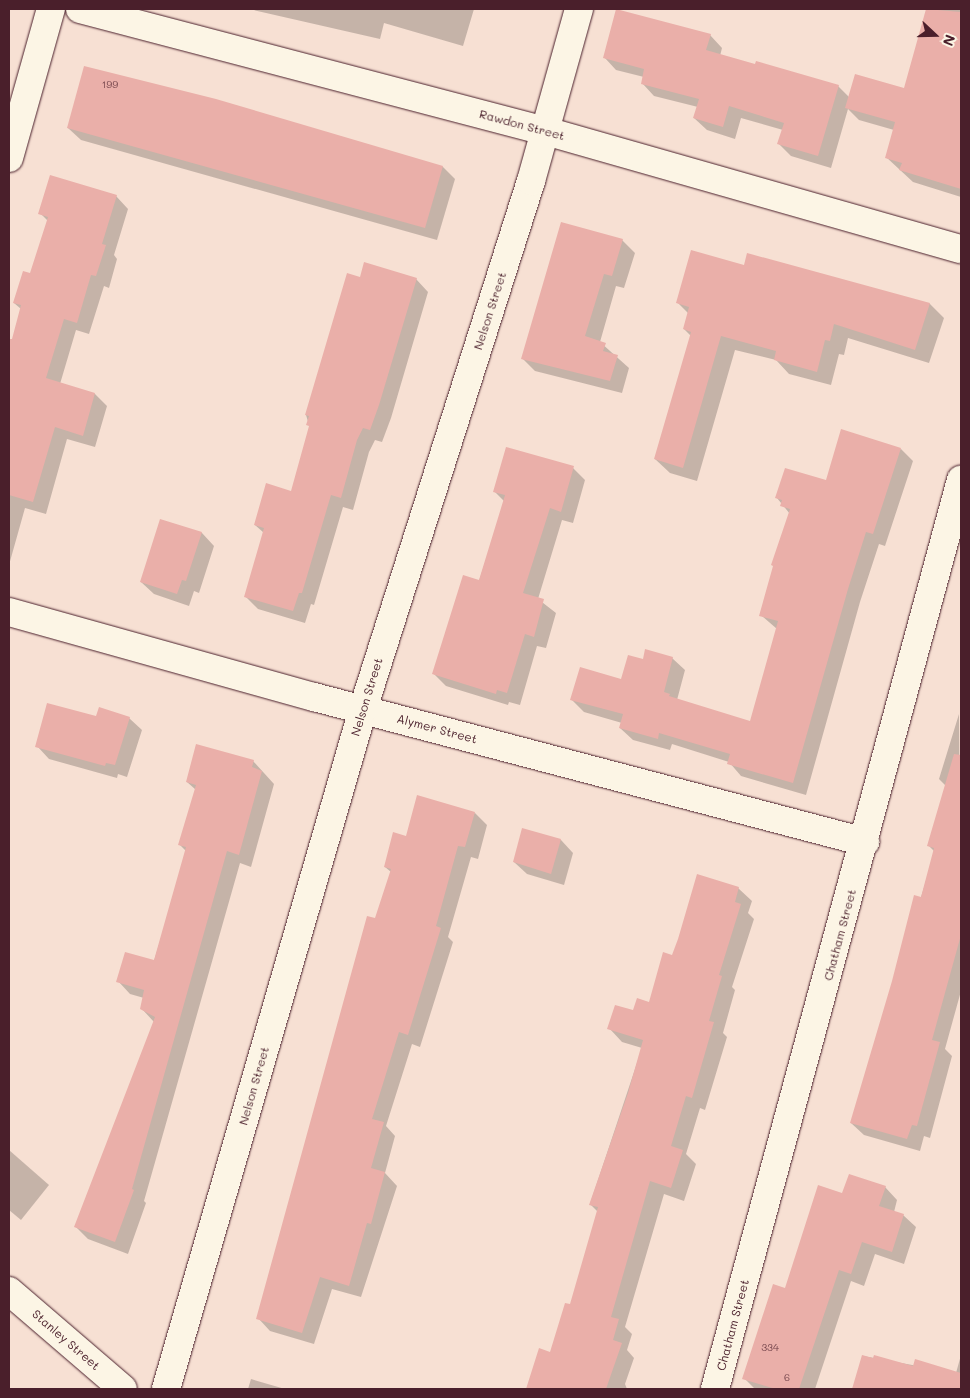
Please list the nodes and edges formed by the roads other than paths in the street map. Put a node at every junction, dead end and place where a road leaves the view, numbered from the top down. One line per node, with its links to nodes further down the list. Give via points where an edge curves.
1 (51, 9): 5 (street)
2 (80, 9): 4 (street, Rawdon Street)
3 (579, 9): 4 (street, Nelson Street)
4 (546, 131): 6 (street, Rawdon Street); 9 (street, Nelson Street)
5 (9, 158)
6 (961, 249)
7 (961, 480): 10 (street, Chatham Street)
8 (9, 612): 9 (street, Alymer Street)
9 (363, 709): 10 (street, Alymer Street); 13 (street, Nelson Street)
10 (865, 842): 14 (street, Chatham Street)
11 (9, 1291): 12 (street, Stanley Street)
12 (123, 1389)
13 (166, 1389)
14 (715, 1389)

